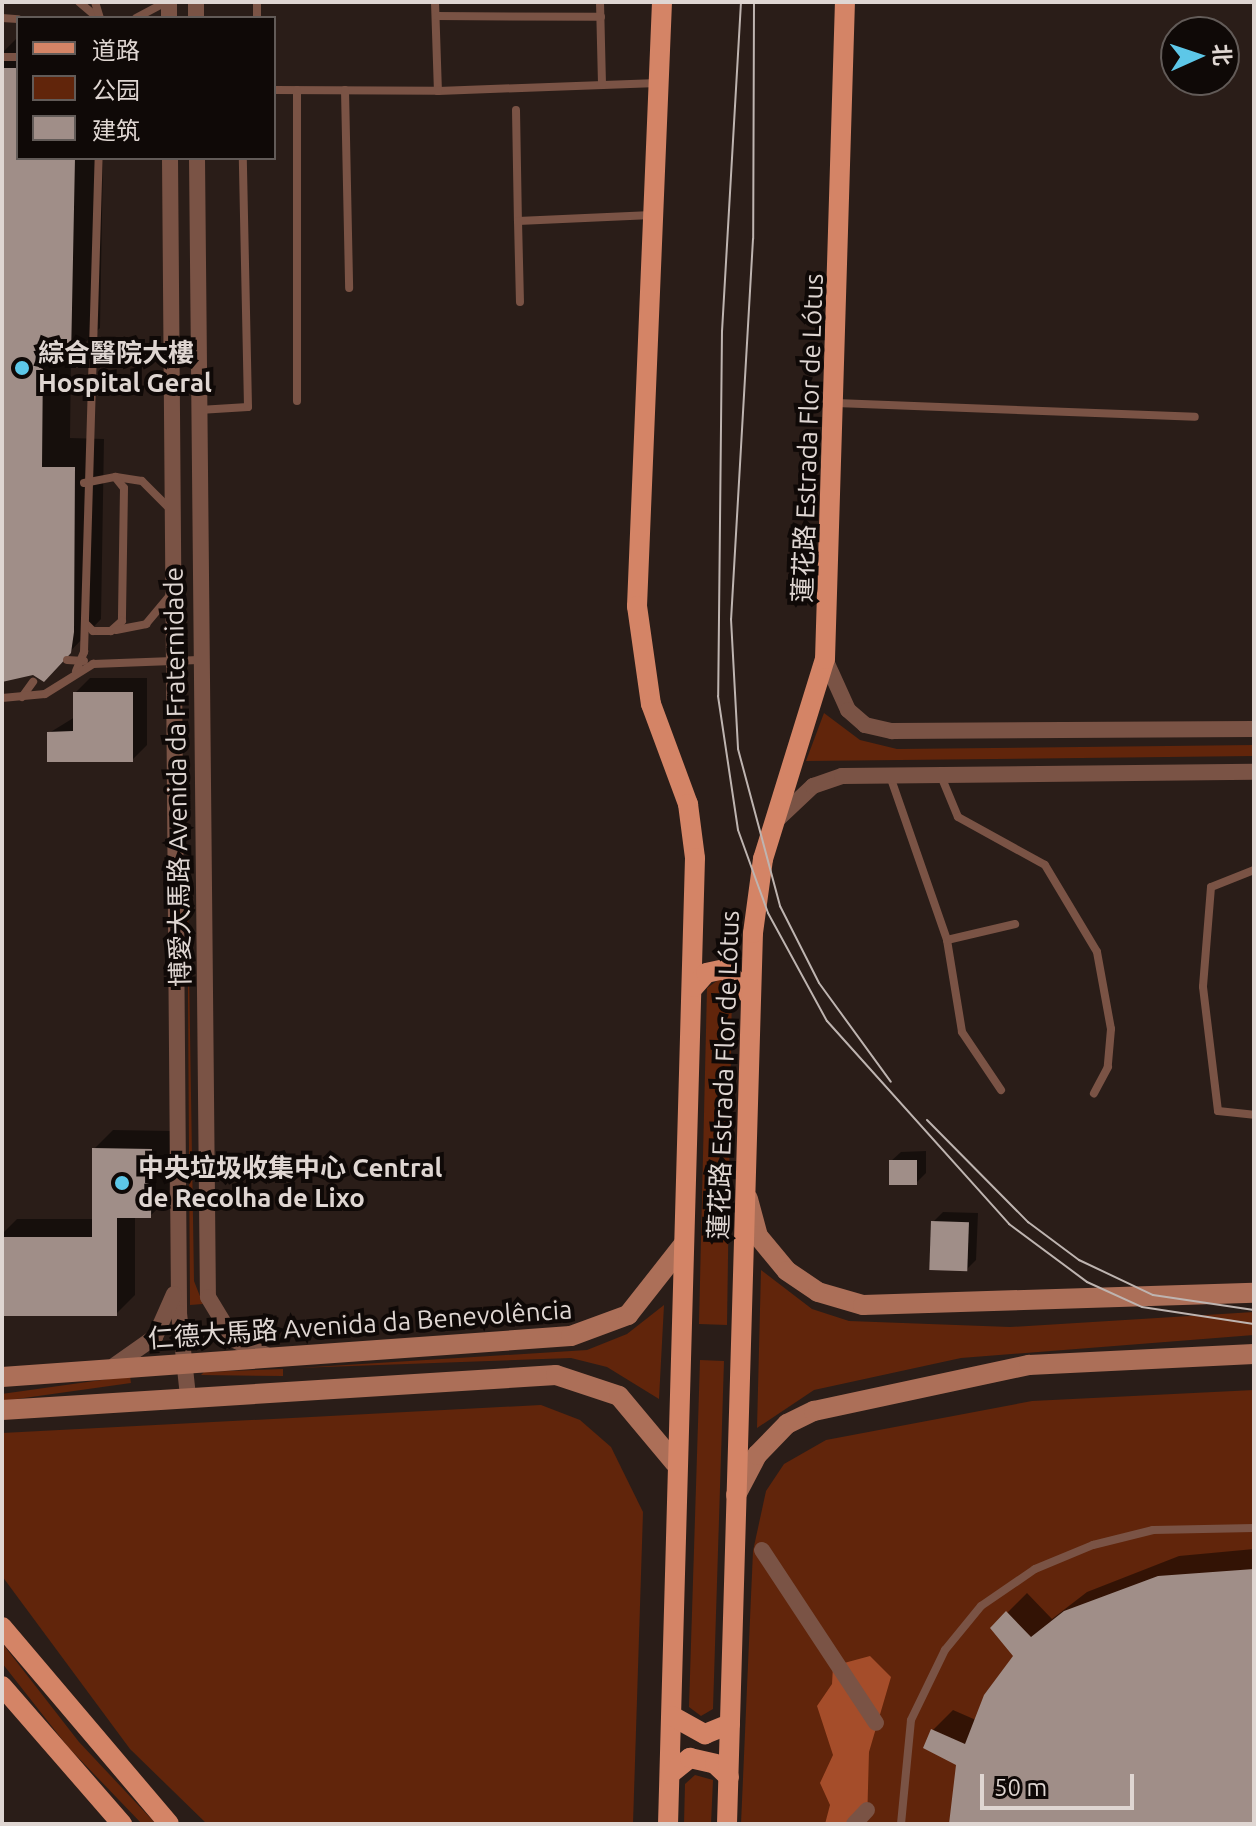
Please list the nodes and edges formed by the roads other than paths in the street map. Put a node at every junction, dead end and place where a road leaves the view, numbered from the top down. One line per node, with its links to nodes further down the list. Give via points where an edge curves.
1 (79, 2): 7 (lane)
2 (167, 2): 8 (lane)
3 (435, 2): 9 (lane)
4 (600, 2): 10 (lane)
5 (662, 2): 11 (main road, 蓮花路 Estrada Flor de Lótus)
6 (845, 2): 27 (main road, 蓮花路 Estrada Flor de Lótus)
7 (96, 16)
8 (140, 16)
9 (436, 16): 10 (lane); 16 (lane)
10 (601, 17): 12 (lane)
11 (659, 83): 12 (lane); 22 (main road, 蓮花路 Estrada Flor de Lótus)
12 (602, 85): 16 (lane)
13 (276, 90): 14 (lane)
14 (297, 90): 15 (lane); 26 (lane)
15 (345, 90): 16 (lane); 24 (lane)
16 (438, 91)
17 (516, 110): 23 (lane)
18 (99, 160): 31 (lane, via 97,347)
19 (170, 160): 32 (street, 博愛大馬路 Avenida da Fraternidade)
20 (197, 160): 28 (street, 博愛大馬路 Avenida da Fraternidade)
21 (243, 160): 28 (lane, via 248,407)
22 (653, 215): 23 (lane); 55 (main road, 蓮花路 Estrada Flor de Lótus, via 637,606 653,713 688,804)
23 (518, 221): 25 (lane)
24 (349, 288)
25 (520, 302)
26 (297, 401)
27 (836, 403): 29 (lane); 37 (main road, 蓮花路 Estrada Flor de Lótus)
28 (198, 410): 33 (street, 博愛大馬路 Avenida da Fraternidade)
29 (1195, 417)
30 (115, 477): 31 (lane); 32 (lane, via 142,481); 36 (lane, via 124,488 123,616)
31 (84, 483): 35 (lane)
32 (173, 513): 33 (street); 34 (street, 博愛大馬路 Avenida da Fraternidade)
33 (199, 513): 39 (street, 博愛大馬路 Avenida da Fraternidade)
34 (173, 590): 36 (lane, via 146,624); 42 (street, 博愛大馬路 Avenida da Fraternidade)
35 (84, 618): 36 (lane, via 90,630); 40 (lane)
36 (111, 631)
37 (825, 659): 47 (street, via 848,710 865,725 892,731); 51 (main road, 蓮花路 Estrada Flor de Lótus)
38 (67, 660): 40 (lane)
39 (199, 660): 42 (lane); 65 (street, 博愛大馬路 Avenida da Fraternidade, via 208,1297 234,1340)
40 (82, 661): 41 (lane); 43 (lane)
41 (105, 663): 42 (lane); 43 (lane)
42 (174, 663): 62 (street, 博愛大馬路 Avenida da Fraternidade)
43 (76, 671): 45 (lane, via 45,694)
44 (33, 682): 45 (lane)
45 (21, 697): 46 (lane)
46 (2, 698)
47 (1254, 729)
48 (1254, 772): 50 (street)
49 (890, 775): 50 (street); 51 (street, via 842,776 813,786); 54 (lane)
50 (941, 775): 58 (lane, via 958,817 1045,865 1097,952 1111,1029 1108,1067)
51 (772, 829): 56 (main road, 蓮花路 Estrada Flor de Lótus)
52 (1254, 870): 59 (lane, via 1211,887 1203,987 1218,1111)
53 (1015, 924): 54 (lane)
54 (947, 940): 57 (lane, via 962,1032)
55 (694, 987): 56 (main road, via 706,973 725,969); 61 (main road, 蓮花路 Estrada Flor de Lótus)
56 (749, 995): 60 (main road, 蓮花路 Estrada Flor de Lótus)
57 (1001, 1090)
58 (1094, 1093)
59 (1254, 1115)
60 (745, 1187): 63 (main road, via 758,1236 787,1271 818,1292 863,1305); 72 (main road, 蓮花路 Estrada Flor de Lótus)
61 (683, 1245): 65 (main road, 仁德大馬路 Avenida da Benevolência, via 628,1315 597,1331); 71 (main road, 蓮花路 Estrada Flor de Lótus)
62 (179, 1277): 66 (street, 博愛大馬路 Avenida da Fraternidade); 67 (street, 博愛大馬路 Avenida da Fraternidade, via 155,1337 131,1358)
63 (1254, 1293)
64 (1254, 1354): 72 (main road, via 1029,1365 814,1411 787,1424 757,1455)
65 (277, 1359): 66 (main road, 仁德大馬路 Avenida da Benevolência)
66 (185, 1365): 67 (main road, 仁德大馬路 Avenida da Benevolência); 69 (street, 博愛大馬路 Avenida da Fraternidade)
67 (102, 1370): 68 (main road, 仁德大馬路 Avenida da Benevolência)
68 (2, 1377)
69 (188, 1396): 70 (main road); 71 (main road, via 575,1377 619,1396)
70 (2, 1410)
71 (675, 1463): 77 (main road, 蓮花路 Estrada Flor de Lótus)
72 (736, 1495): 79 (main road, 蓮花路 Estrada Flor de Lótus)
73 (1254, 1528): 88 (lane, via 1153,1530 1093,1545 1035,1569 981,1606 945,1650 911,1720)
74 (762, 1550): 78 (street)
75 (2, 1627): 84 (main road)
76 (2, 1686): 83 (main road)
77 (672, 1716): 79 (main road, via 705,1734); 80 (main road, 蓮花路 Estrada Flor de Lótus)
78 (876, 1723)
79 (730, 1724): 81 (main road, 蓮花路 Estrada Flor de Lótus)
80 (670, 1774): 81 (main road, via 690,1758 715,1764); 85 (main road, 蓮花路 Estrada Flor de Lótus)
81 (729, 1777): 86 (main road, 蓮花路 Estrada Flor de Lótus)
82 (867, 1810): 87 (street)
83 (122, 1824)
84 (169, 1824)
85 (668, 1824)
86 (727, 1824)
87 (854, 1824)
88 (901, 1824)

